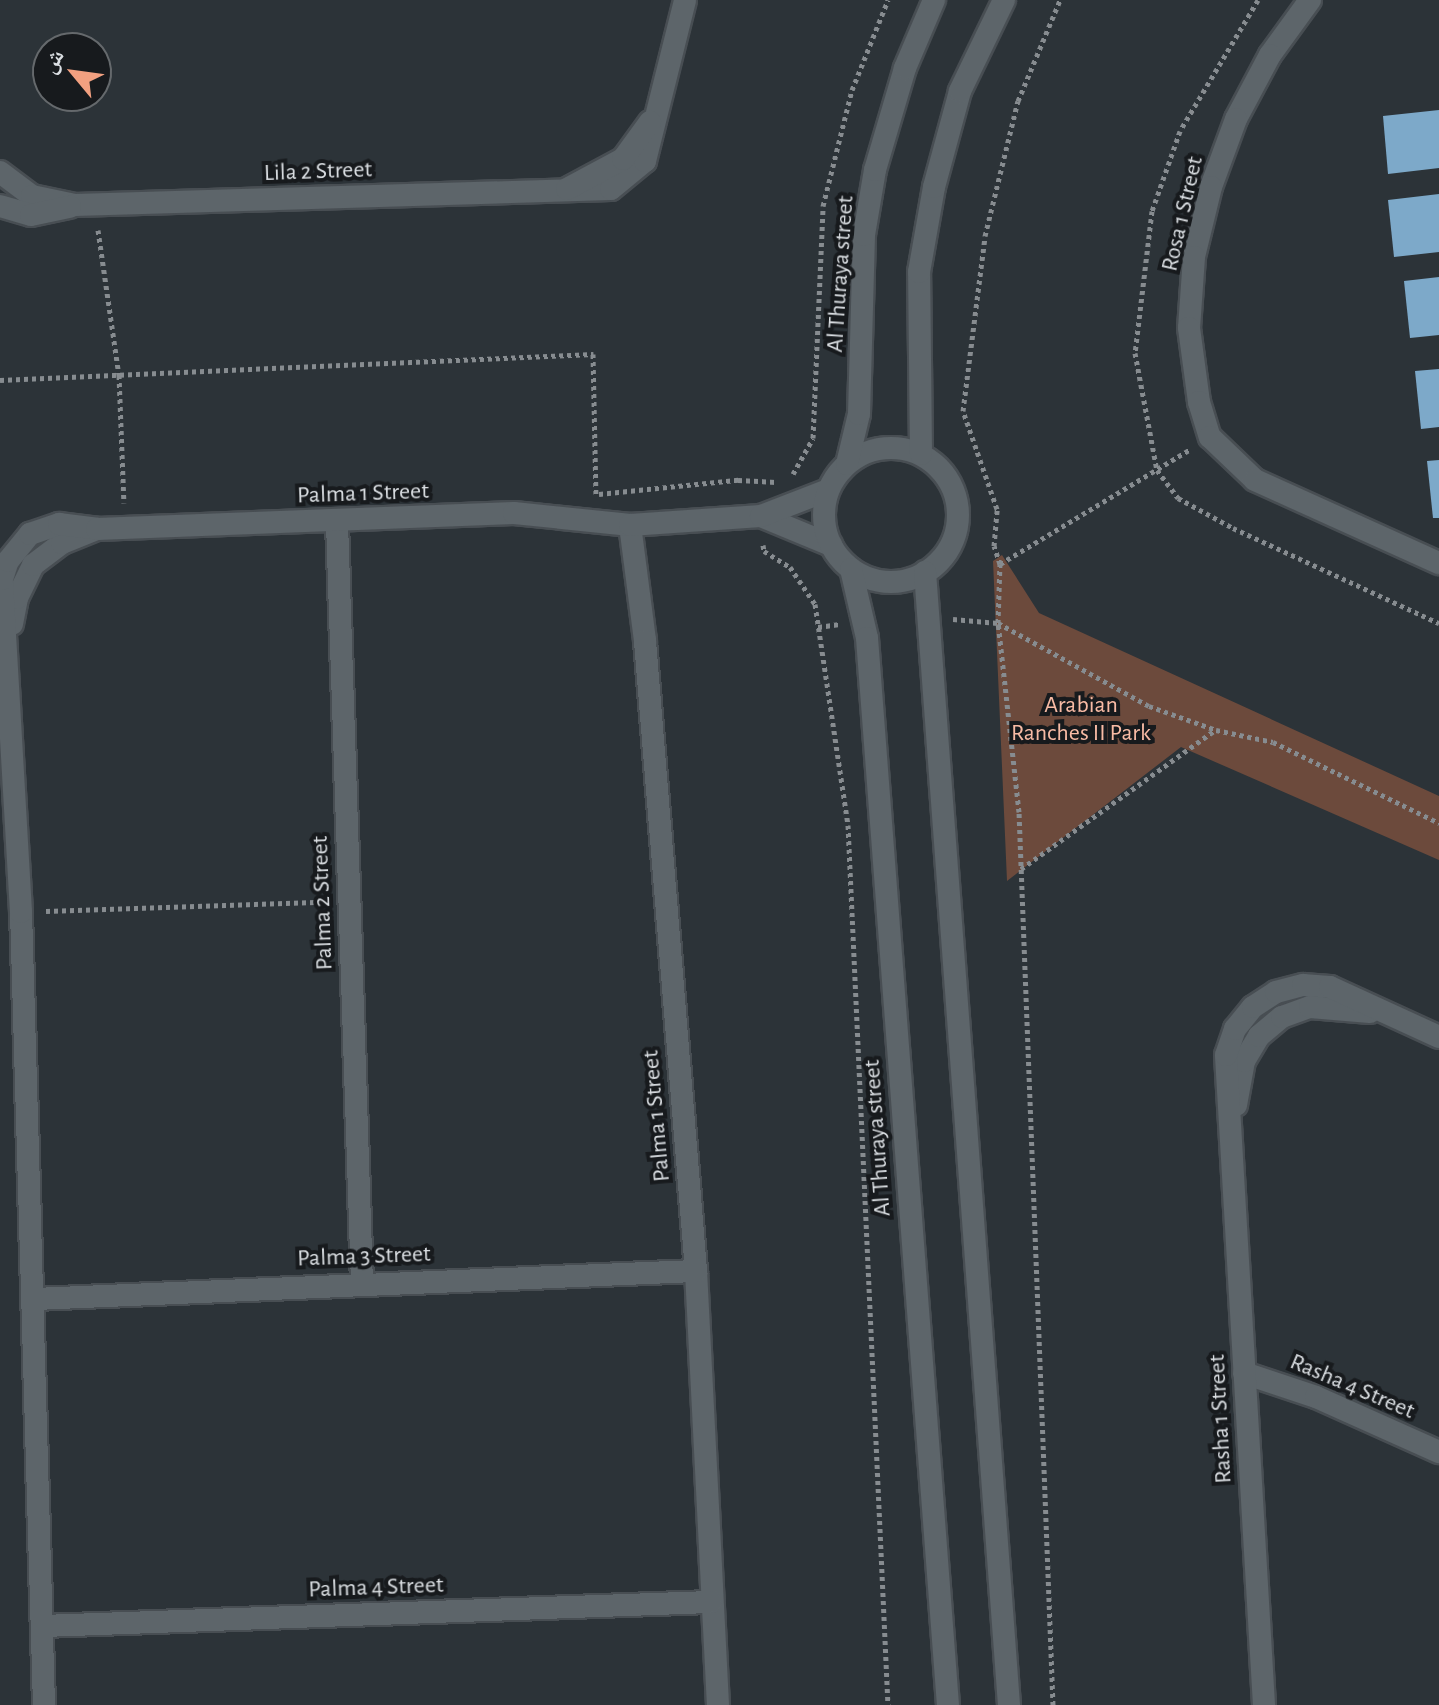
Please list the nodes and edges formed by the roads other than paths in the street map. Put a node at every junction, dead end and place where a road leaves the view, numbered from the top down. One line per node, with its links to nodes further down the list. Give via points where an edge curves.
1 (685, 0): 6 (street, Lila 2 Street, via 651,146 636,173 611,189)
2 (934, 0): 9 (street, Al Thuraya street, via 905,68 875,170 864,235 859,414)
3 (1004, 0): 8 (street, via 960,91 919,272)
4 (1310, 0): 15 (street, Rosa 1 Street, via 1270,55 1236,119 1211,187 1194,257 1191,365 1210,437 1255,480)
5 (0, 172): 6 (street, Lila 2 Street, via 32,196)
6 (85, 205): 7 (street, Lila 2 Street, via 31,215)
7 (0, 206)
8 (921, 454): 9 (street, via 883,448); 17 (street, via 953,489 958,512 955,536 943,557)
9 (847, 464): 10 (street)
10 (828, 490): 11 (street); 14 (street, via 825,527)
11 (761, 516): 13 (street, Palma 1 Street); 14 (street)
12 (337, 522): 13 (street, Palma 1 Street, via 514,513); 20 (street, Palma 2 Street); 21 (street, Palma 1 Street, via 97,529 62,543 33,565 17,598 8,645)
13 (630, 525): 19 (street, Palma 1 Street, via 645,641)
14 (831, 545): 16 (street)
15 (1439, 563)
16 (851, 569): 17 (street, via 887,582); 28 (street, Al Thuraya street, via 864,620)
17 (925, 572): 29 (street)
18 (1439, 1037): 22 (street, Rasha 1 Street, via 1330,987 1303,985 1276,992 1253,1007 1235,1029 1226,1055)
19 (696, 1271): 20 (street, Palma 3 Street); 24 (street, Palma 1 Street)
20 (362, 1282): 21 (street, Palma 3 Street)
21 (35, 1299): 25 (street, Palma 1 Street)
22 (1244, 1373): 23 (street, Rasha 4 Street, via 1316,1397); 30 (street, Rasha 1 Street)
23 (1439, 1452)
24 (711, 1602): 25 (street, Palma 4 Street); 27 (street, Palma 1 Street)
25 (43, 1626): 26 (street, Palma 1 Street)
26 (44, 1705)
27 (718, 1705)
28 (948, 1705)
29 (1009, 1705)
30 (1264, 1705)

